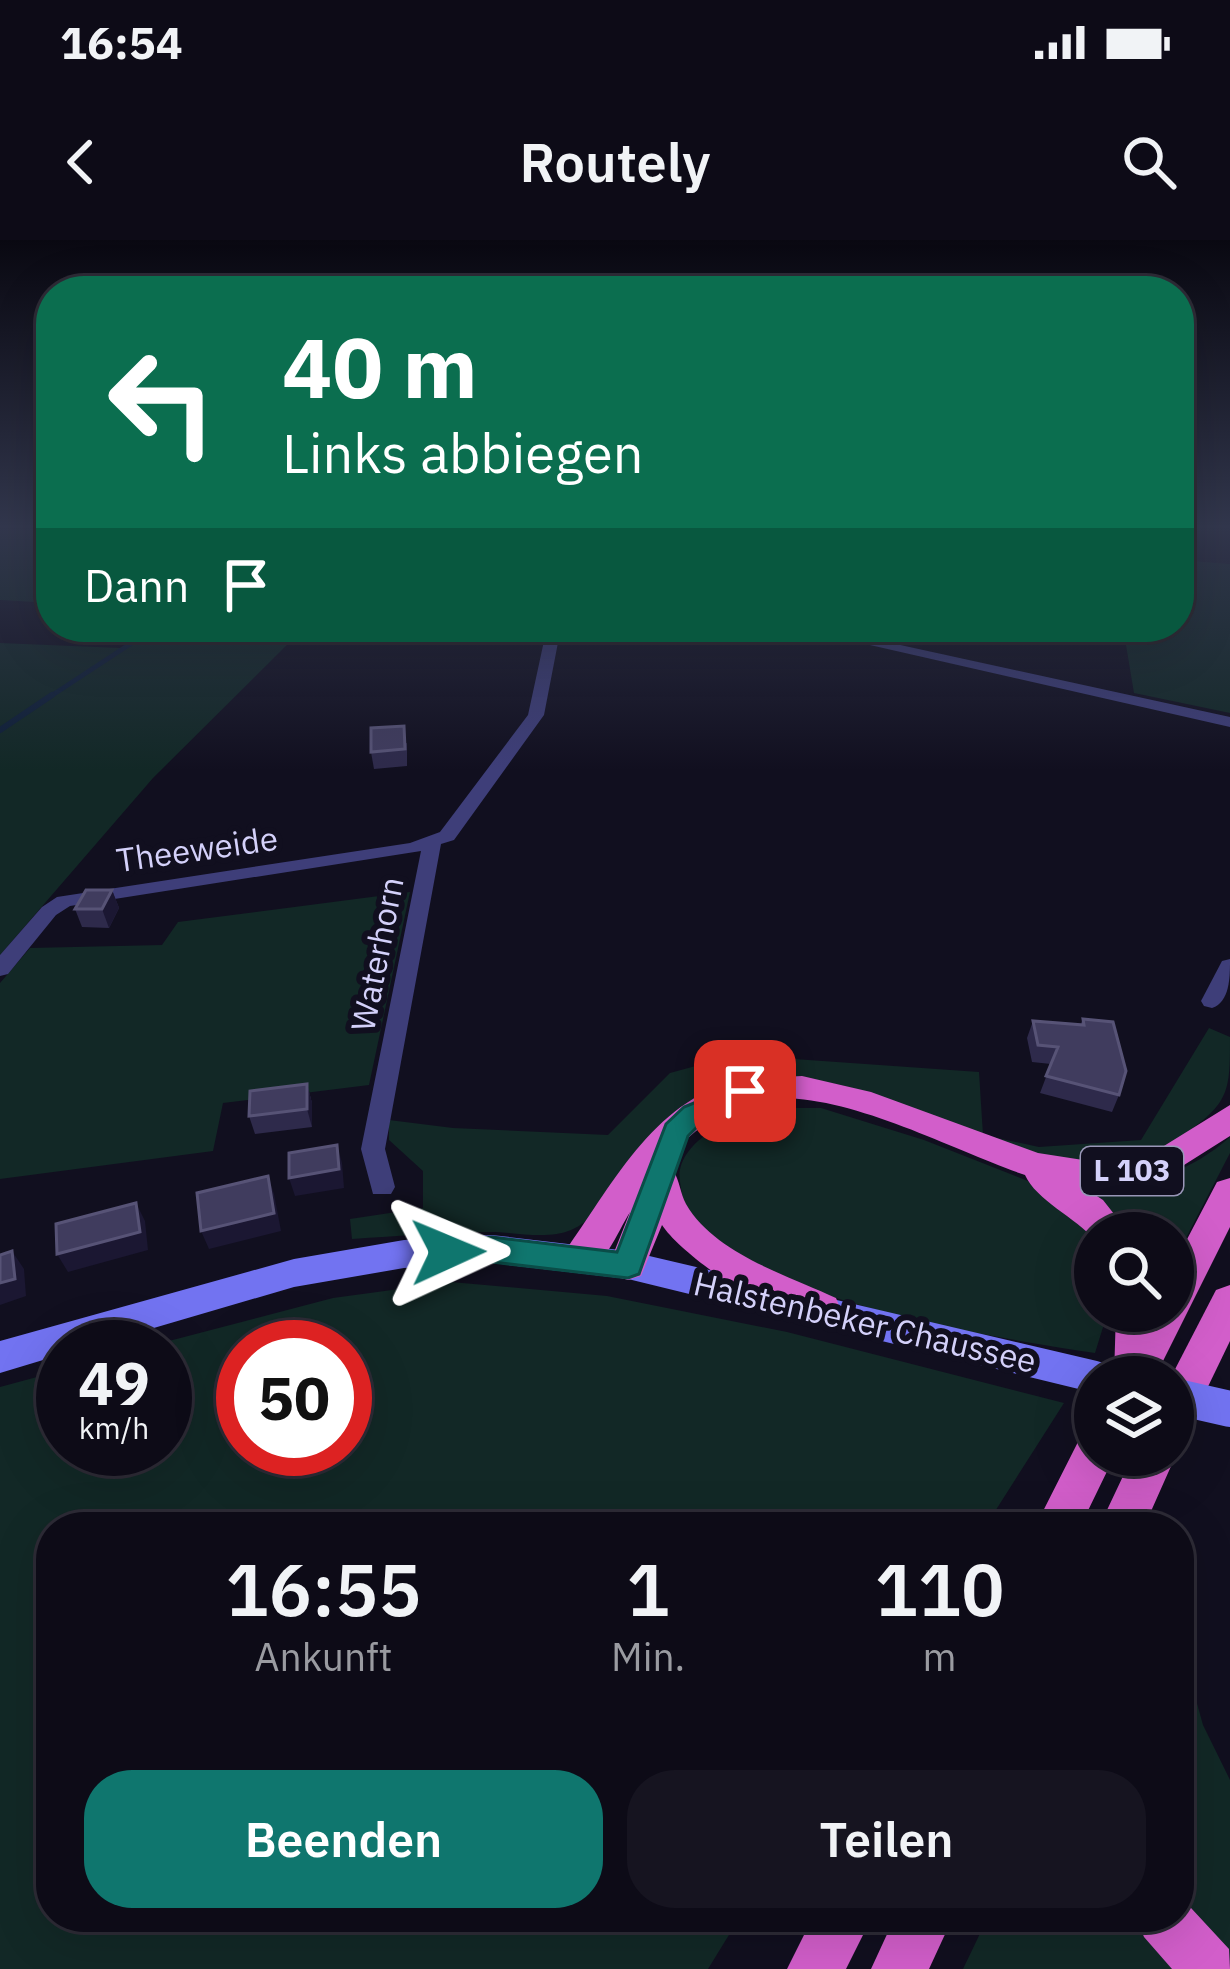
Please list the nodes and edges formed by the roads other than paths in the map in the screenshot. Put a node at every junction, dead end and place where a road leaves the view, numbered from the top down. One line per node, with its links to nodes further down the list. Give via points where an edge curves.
1 (551, 642): 4 (street, Waterhorn, via 536,715 447,836)
2 (866, 642): 3 (street)
3 (1230, 722)
4 (432, 844): 6 (street, Theeweide, via 64,901); 12 (street, Waterhorn, via 373,1149)
5 (1230, 966): 7 (street)
6 (0, 969)
7 (1212, 1000)
8 (1230, 1118): 10 (highway, L 103, via 1154,1167 1072,1175)
9 (676, 1131): 10 (highway, L 103, via 730,1096 806,1088); 11 (highway); 15 (highway, L 103)
10 (1020, 1162): 14 (highway, L 103)
11 (660, 1181): 17 (highway); 19 (highway, via 665,1207 688,1237)
12 (382, 1187)
13 (1230, 1192): 16 (highway, L 103)
14 (1089, 1212)
15 (581, 1258): 17 (main road, Halstenbeker Chaussee); 20 (main road, Halstenbeker Chaussee, via 492,1249 350,1262)
16 (1194, 1262)
17 (628, 1265): 19 (main road, Halstenbeker Chaussee)
18 (1230, 1301): 22 (highway)
19 (822, 1310): 21 (main road, Halstenbeker Chaussee)
20 (0, 1357)
21 (1074, 1371)
22 (1194, 1373)
23 (1194, 1401): 24 (main road, bridge)
24 (1230, 1409)
25 (1083, 1476): 27 (highway)
26 (1145, 1476): 28 (highway)
27 (1065, 1512)
28 (1128, 1512)
29 (836, 1932): 32 (highway)
30 (917, 1932): 33 (highway)
31 (1177, 1932): 34 (highway)
32 (815, 1969)
33 (898, 1969)
34 (1209, 1969)

